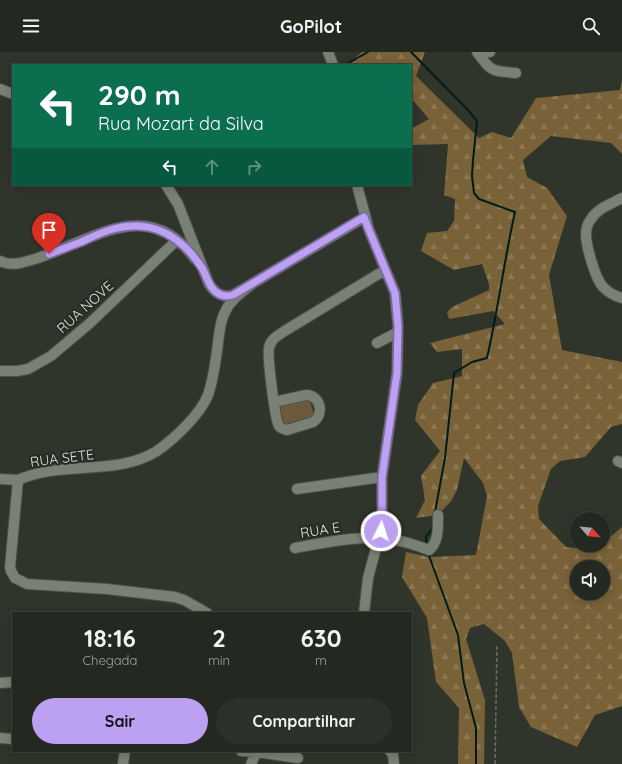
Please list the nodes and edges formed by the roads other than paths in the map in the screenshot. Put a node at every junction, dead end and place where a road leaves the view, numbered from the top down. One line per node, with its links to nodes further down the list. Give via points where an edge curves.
1 (328, 52): 4 (street)
2 (478, 52): 3 (street); 5 (street, via 490,69)
3 (490, 52)
4 (333, 64)
5 (516, 73)
6 (0, 89): 7 (street)
7 (12, 94)
8 (167, 186): 14 (street, via 178,204)
9 (357, 186): 11 (street)
10 (622, 198): 17 (street, via 597,212 588,225 586,234 589,252 602,286)
11 (364, 217): 15 (street); 16 (street)
12 (177, 240): 13 (street, via 155,228 126,226 104,231 28,261 10,264); 14 (street); 20 (street, RUA NOVE, via 90,323 51,356 28,369)
13 (0, 261)
14 (202, 269): 16 (street, via 212,289 220,295 228,296)
15 (385, 270): 18 (street, via 395,293); 21 (street, via 272,341 268,354)
16 (252, 284): 24 (street, RUA SETE, via 234,298 224,314 212,378 204,404 167,443 148,456 131,462 42,472)
17 (622, 298)
18 (398, 332): 19 (street); 22 (street, via 397,373)
19 (377, 343)
20 (0, 370)
21 (274, 402): 21 (street, via 277,422 283,429 313,422 319,414 318,402 309,395)
22 (382, 477): 25 (street); 27 (street, via 382,518)
23 (0, 479): 24 (street)
24 (18, 480): 29 (street, RUA SETE, via 10,566 13,575 19,580 32,585 107,589 175,597)
25 (297, 489)
26 (438, 515): 27 (street, RUA E, via 437,538 431,549)
27 (379, 538): 28 (street, RUA E); 30 (street, via 368,578)
28 (295, 548)
29 (205, 612)
30 (364, 612)
31 (12, 682): 32 (street)
32 (0, 683)
33 (0, 738): 34 (street)
34 (12, 739)
35 (125, 752): 40 (street)
36 (257, 752): 41 (street)
37 (263, 752): 39 (street)
38 (390, 752): 42 (street)
39 (298, 758)
40 (123, 764)
41 (251, 764)
42 (394, 764)

